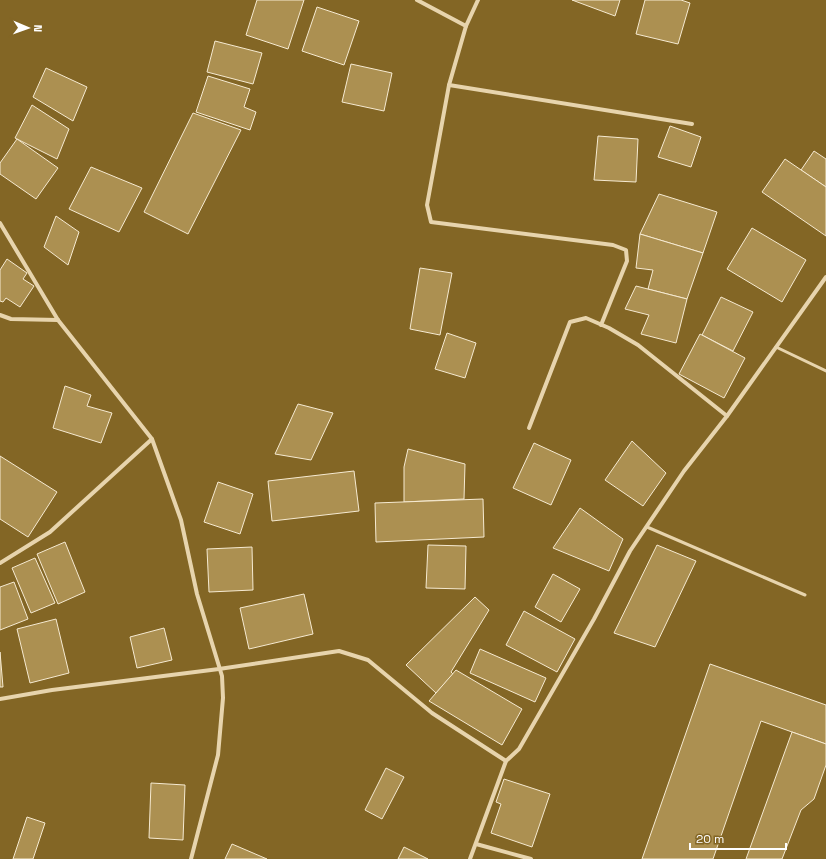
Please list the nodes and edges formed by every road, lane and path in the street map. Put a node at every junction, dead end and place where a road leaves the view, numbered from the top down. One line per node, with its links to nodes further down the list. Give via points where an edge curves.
1 (417, 0): 3 (street)
2 (478, 0): 3 (street)
3 (466, 26): 4 (street)
4 (449, 85): 5 (street); 10 (street, via 427,205 431,222 613,245 626,250 627,261)
5 (692, 124)
6 (0, 223): 9 (street)
7 (826, 277): 11 (street)
8 (0, 315): 9 (street, via 11,319)
9 (58, 320): 15 (street)
10 (600, 325): 13 (street, via 638,345); 14 (street, via 586,318 570,322)
11 (776, 348): 12 (lane); 13 (street)
12 (826, 371)
13 (727, 416): 16 (street, via 684,471)
14 (529, 428)
15 (152, 439): 17 (street, via 50,532); 19 (street, via 181,520 197,594)
16 (647, 526): 18 (lane); 21 (street, via 630,551 519,749)
17 (0, 563)
18 (805, 595)
19 (219, 669): 20 (street); 21 (street, via 339,651 368,660 432,713); 23 (street, via 222,676 223,698 218,755)
20 (0, 699)
21 (506, 761): 22 (street)
22 (476, 844): 24 (street); 25 (street)
23 (191, 859)
24 (470, 859)
25 (531, 859)

